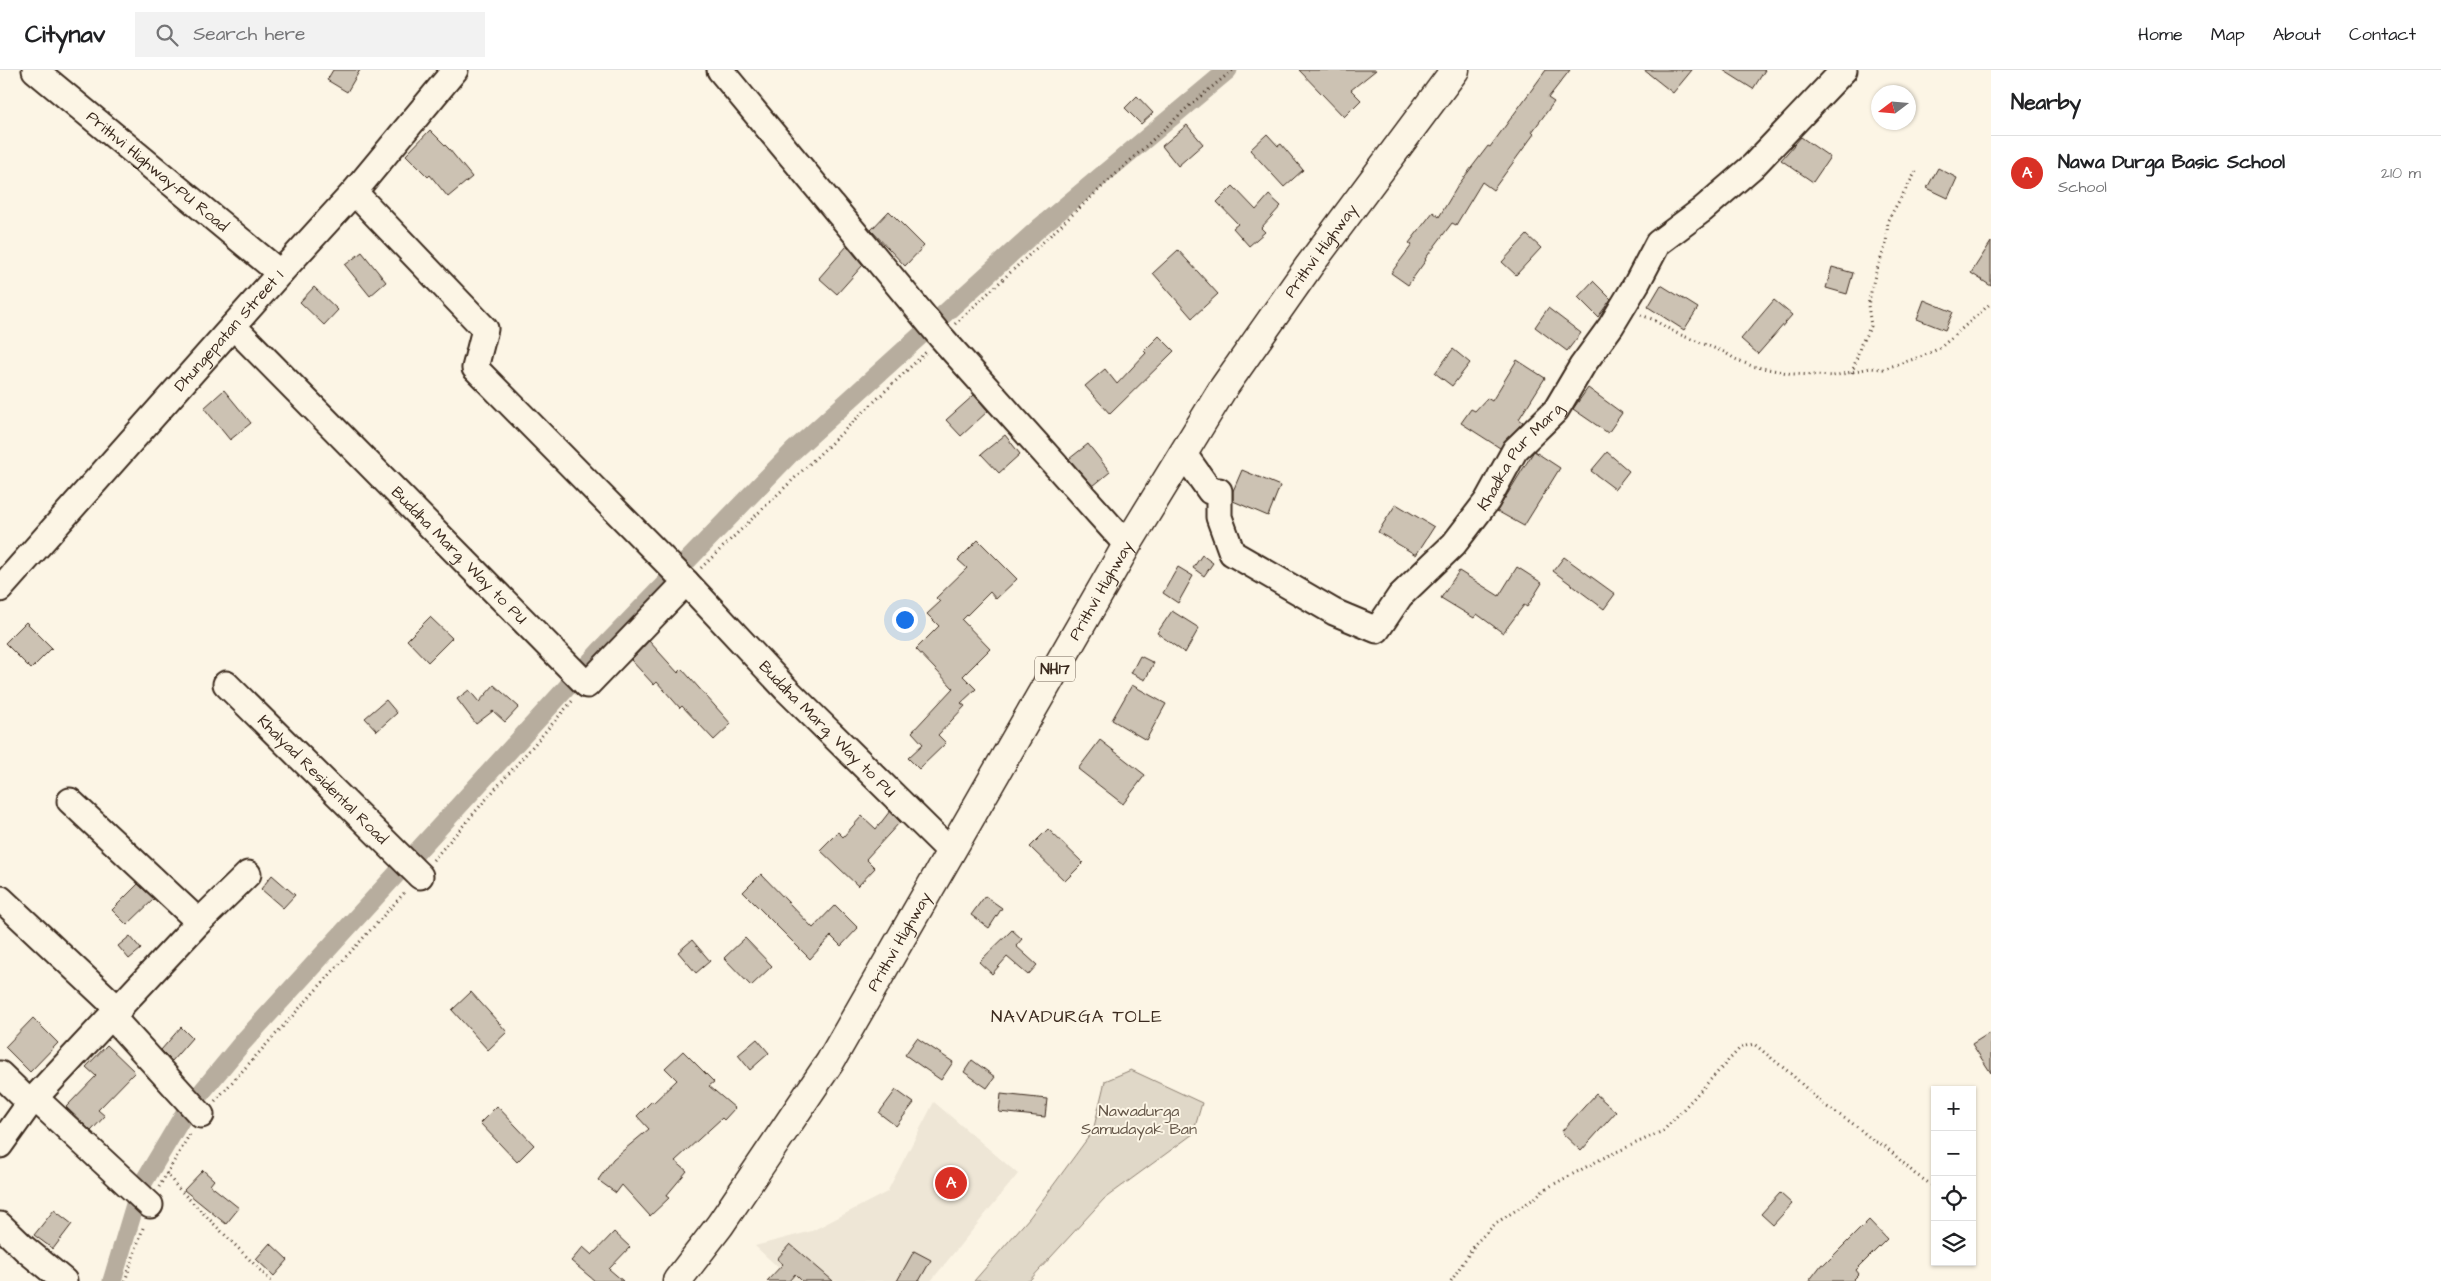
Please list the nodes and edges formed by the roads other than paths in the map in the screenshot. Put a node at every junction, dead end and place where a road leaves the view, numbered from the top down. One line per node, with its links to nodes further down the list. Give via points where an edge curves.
1 (35, 70): 7 (street, Prithvi Highway-PU Road)
2 (455, 70): 6 (street, Dhungepatan Street 1)
3 (720, 70): 10 (street, via 941,337)
4 (1455, 70): 9 (highway, Prithvi Highway / NH17, via 1309,266 1222,390)
5 (1844, 70): 9 (street, Khadka Pur Marg, via 1753,166 1658,243 1624,305 1556,410 1515,450 1487,501 1454,544 1400,596 1378,630 1334,612 1232,553 1219,517 1219,490 1210,491)
6 (354, 192): 7 (street, Dhungepatan Street 1); 11 (street, Buddha Marg, Way to PU, via 485,329 475,368)
7 (280, 273): 8 (street, Dhungepatan Street 1)
8 (232, 326): 11 (street, Buddha Marg, Way to PU, via 587,685); 12 (street, Dhungepatan Street 1)
9 (1183, 453): 10 (highway, Prithvi Highway / NH17)
10 (1126, 545): 15 (highway, Prithvi Highway / NH17)
11 (686, 582): 15 (street, Buddha Marg, Way to PU, via 786,689)
12 (0, 589)
13 (226, 684): 17 (street, Khalyad Residental Road)
14 (70, 801): 19 (street)
15 (950, 851): 28 (highway, Prithvi Highway / NH17, via 830,1062 720,1225)
16 (248, 874): 19 (street)
17 (420, 876)
18 (1, 899): 20 (street)
19 (199, 922): 20 (street)
20 (116, 1014): 22 (street); 23 (street)
21 (0, 1074): 22 (street)
22 (33, 1101): 24 (street); 25 (street)
23 (201, 1116)
24 (0, 1145)
25 (150, 1205)
26 (0, 1225): 27 (street)
27 (64, 1281)
28 (677, 1281)

